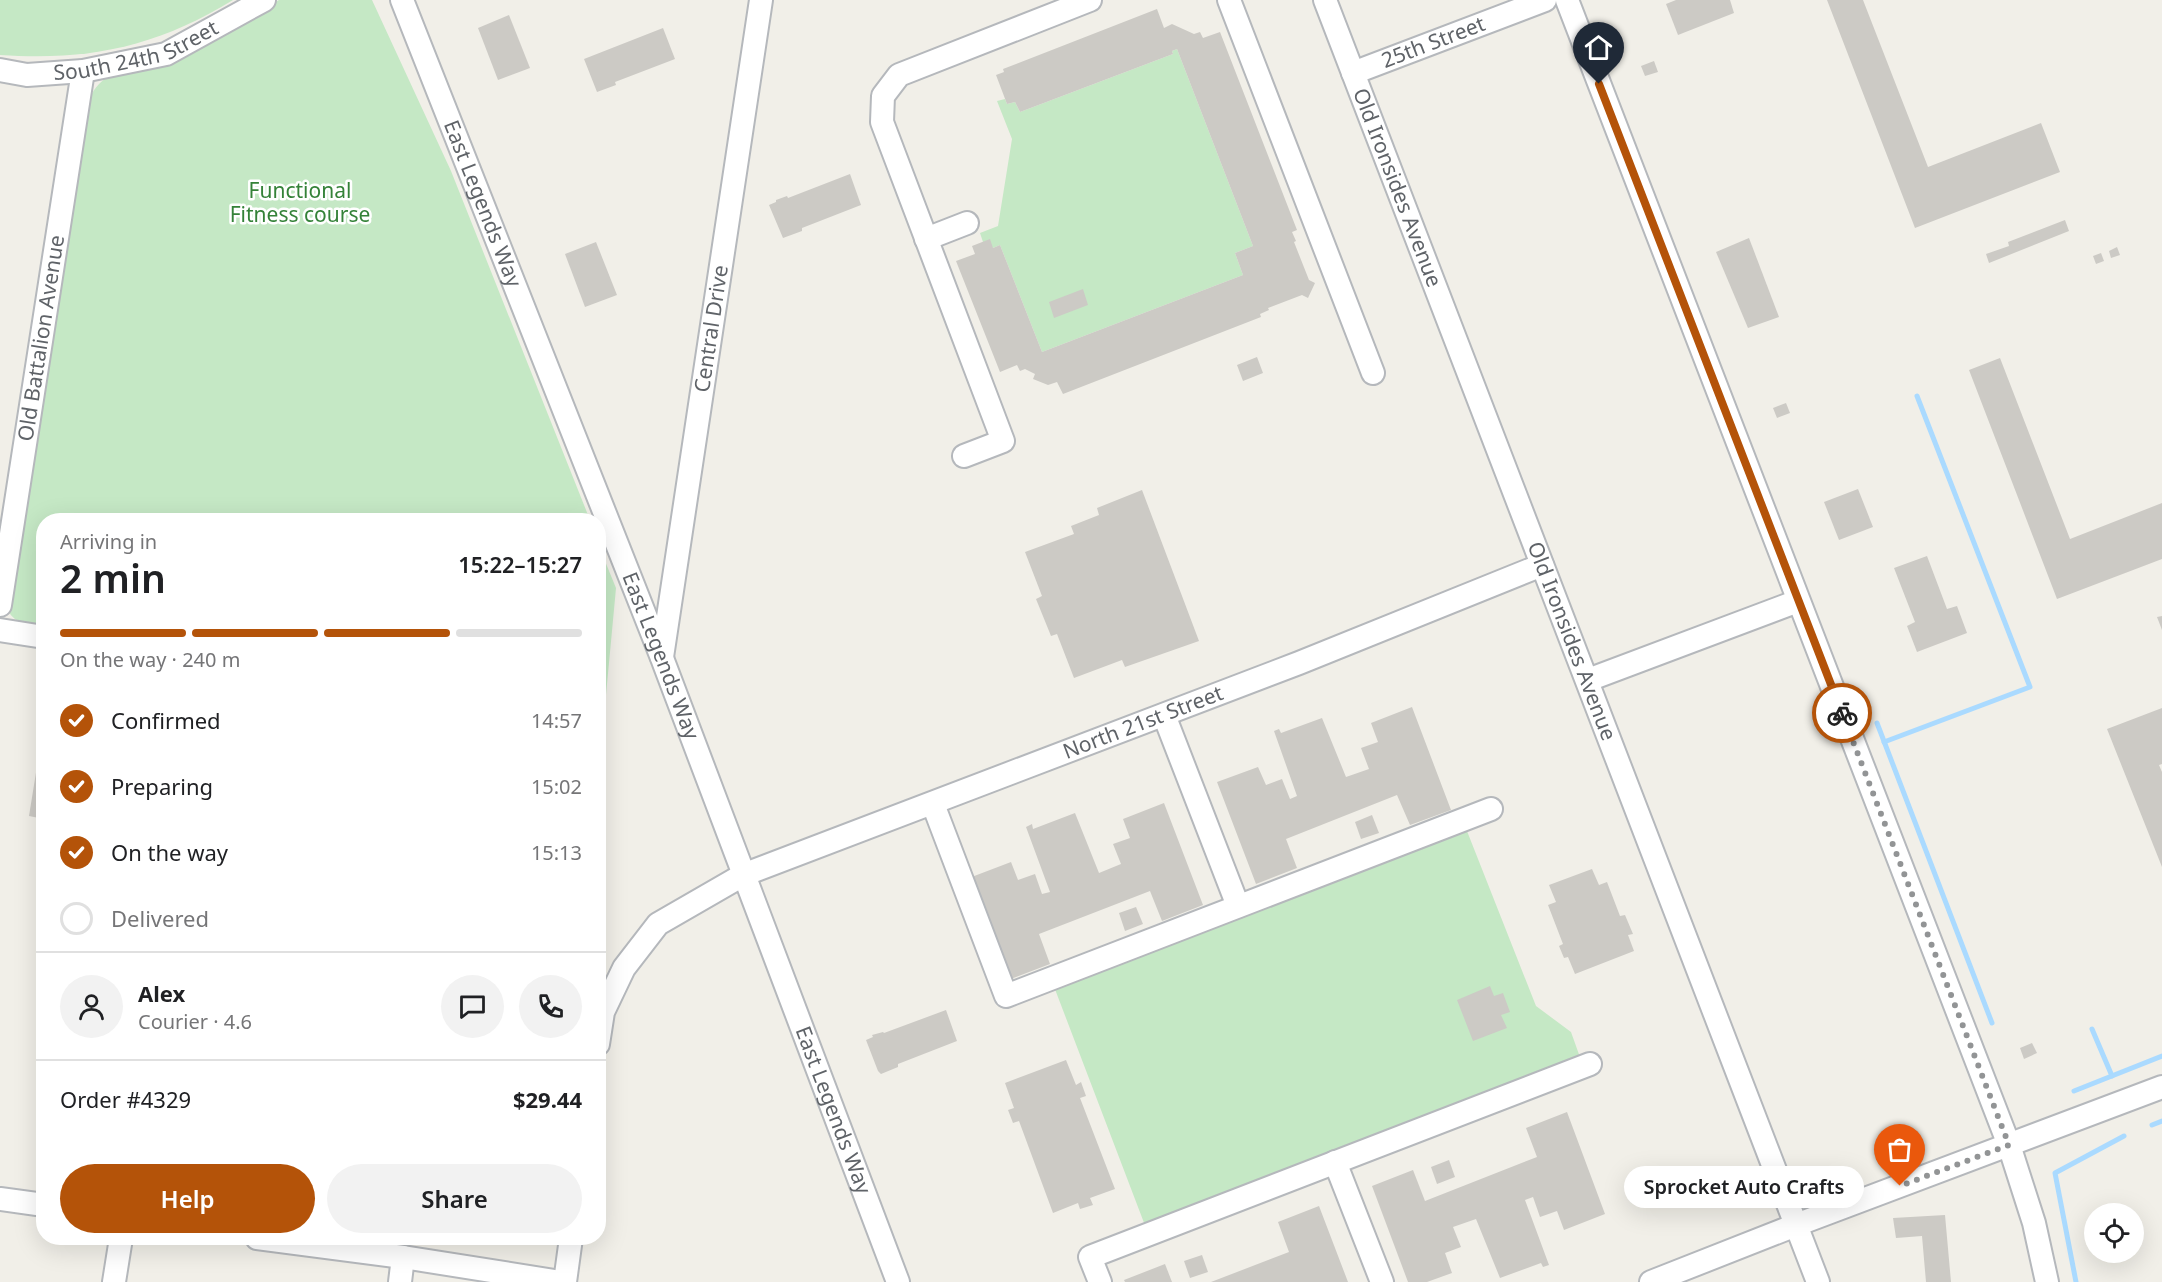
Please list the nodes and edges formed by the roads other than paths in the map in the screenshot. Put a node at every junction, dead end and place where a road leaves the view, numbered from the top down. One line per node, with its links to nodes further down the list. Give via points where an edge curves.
1 (264, 0): 10 (street, South 24th Street, via 165,54)
2 (402, 0): 16 (street, East Legends Way)
3 (761, 0): 23 (street, Central Drive)
4 (1090, 0): 13 (street, via 899,75 883,96 882,122)
5 (1229, 0): 14 (street)
6 (1325, 0): 11 (street, Old Ironsides Avenue)
7 (1545, 0): 11 (street, 25th Street)
8 (1567, 0): 19 (street)
9 (0, 70): 10 (street, South 24th Street, via 27,75)
10 (83, 71): 20 (street, Old Battalion Avenue)
11 (1353, 73): 18 (street, Old Ironsides Avenue)
12 (967, 223): 13 (street)
13 (926, 239): 15 (street, via 1003,441)
14 (1373, 373)
15 (964, 456)
16 (605, 513)
17 (606, 516): 23 (street, East Legends Way)
18 (1542, 565): 24 (street, Old Ironsides Avenue); 25 (street, North 21st Street)
19 (1798, 601): 24 (street); 33 (street)
20 (0, 605)
21 (0, 630): 22 (street)
22 (36, 636)
23 (662, 658): 28 (street, East Legends Way)
24 (1588, 680): 37 (street, Old Ironsides Avenue)
25 (1164, 715): 26 (street, North 21st Street); 29 (street)
26 (933, 804): 28 (street, North 21st Street); 29 (street, via 1006,996)
27 (1491, 809): 29 (street)
28 (743, 875): 30 (street, via 658,924 624,968); 45 (street, East Legends Way)
29 (1239, 906)
30 (606, 1006)
31 (1590, 1064): 34 (street)
32 (2162, 1087): 33 (street)
33 (2009, 1145): 37 (street); 50 (street, via 2034,1223)
34 (1335, 1162): 46 (street, via 1090,1257); 47 (street)
35 (0, 1199): 36 (street)
36 (36, 1205)
37 (1796, 1225): 48 (street); 49 (street, Old Ironsides Avenue)
38 (120, 1245): 42 (street)
39 (311, 1245): 41 (street)
40 (571, 1245): 44 (street)
41 (403, 1257): 43 (street); 44 (street)
42 (114, 1282)
43 (400, 1282)
44 (563, 1282)
45 (898, 1282)
46 (1100, 1282)
47 (1382, 1282)
48 (1651, 1282)
49 (1818, 1282)
50 (2047, 1282)

